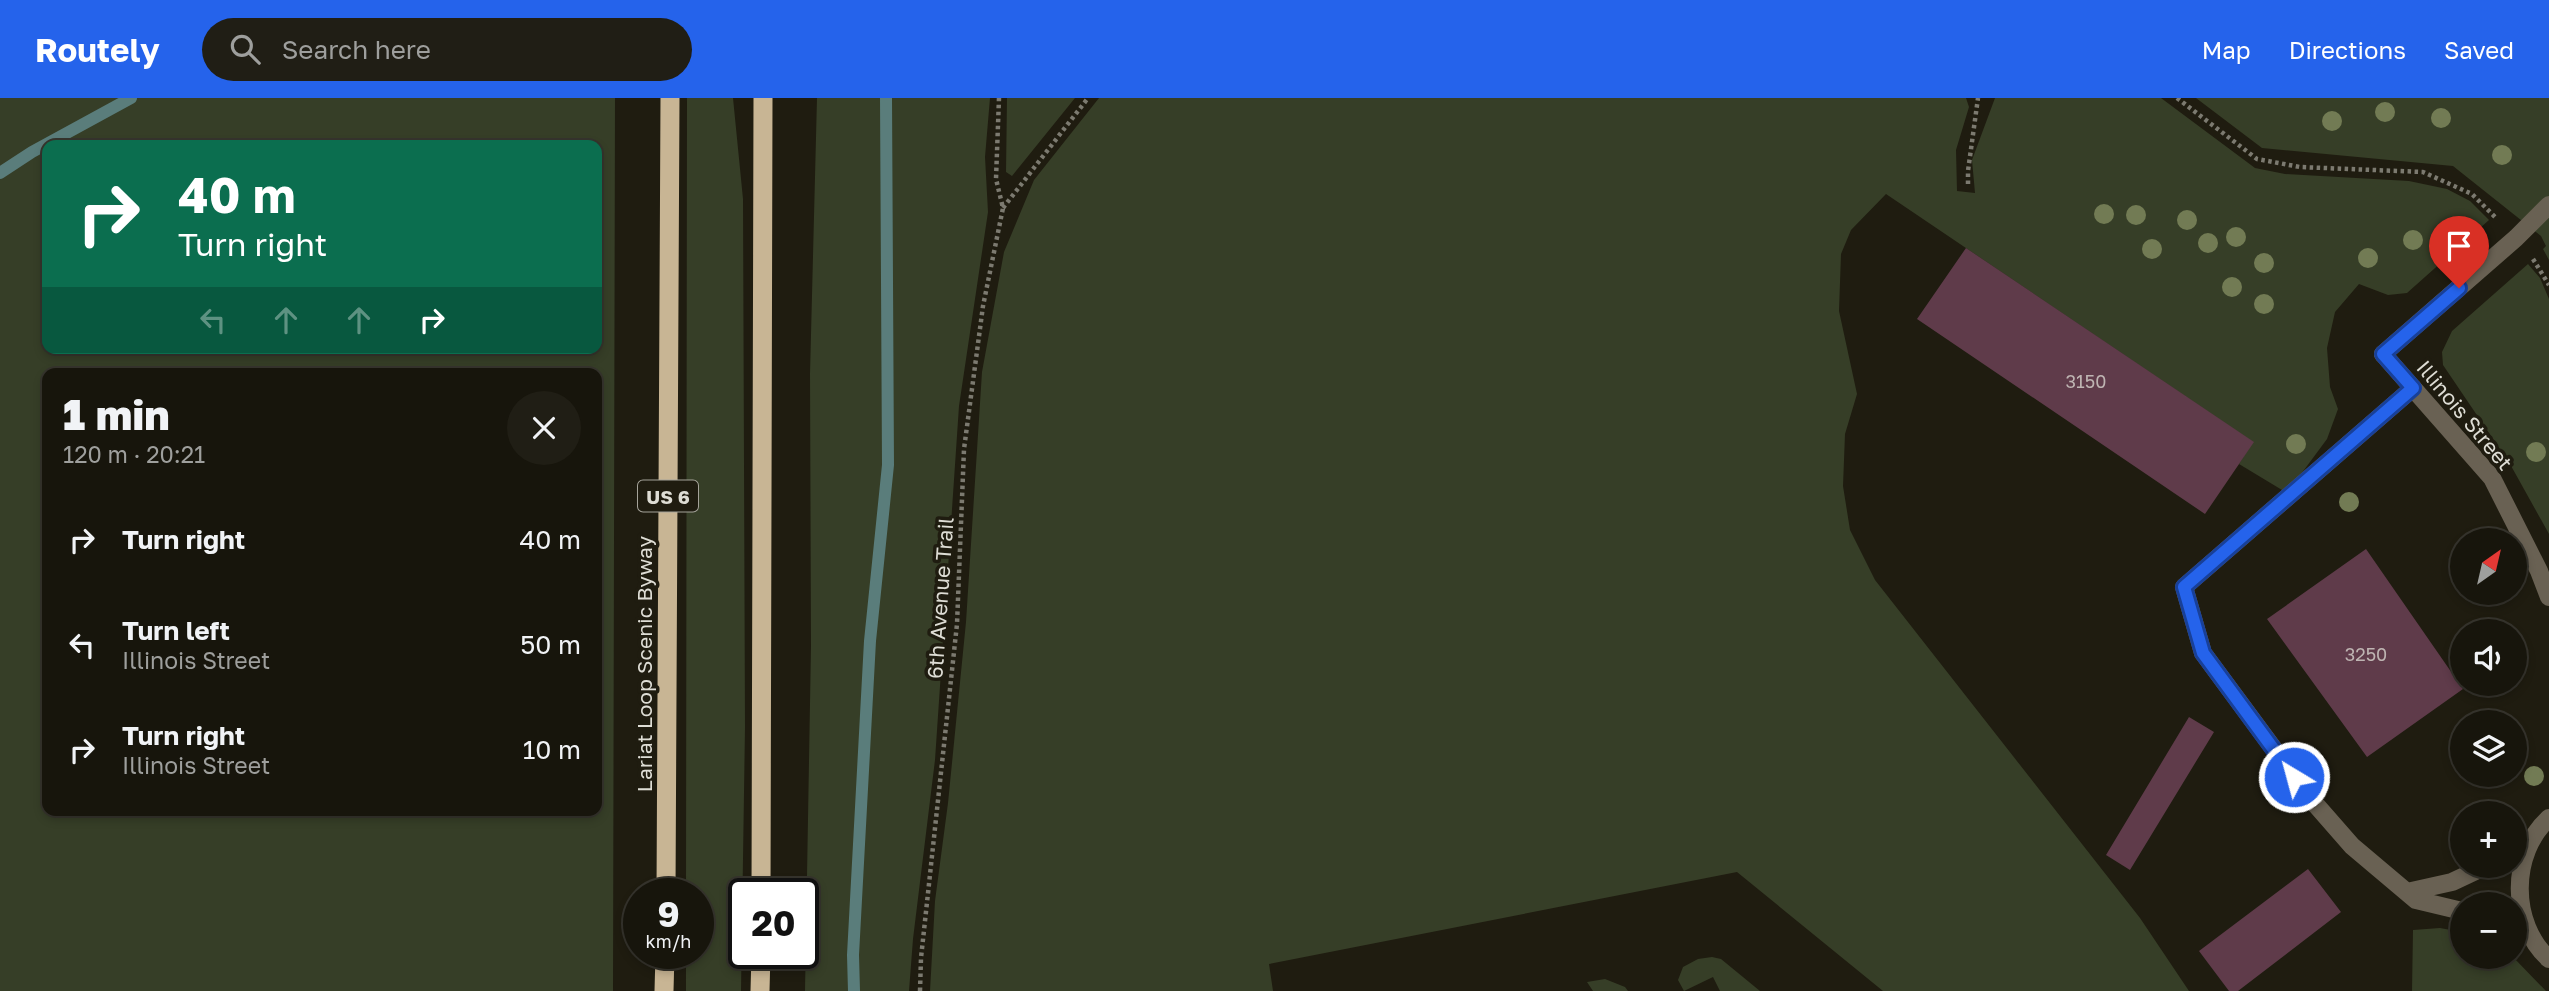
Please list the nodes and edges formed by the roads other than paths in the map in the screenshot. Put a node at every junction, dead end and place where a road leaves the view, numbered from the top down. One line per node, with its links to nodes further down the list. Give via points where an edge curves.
1 (670, 98): 9 (highway, Lariat Loop Scenic Byway / US 6)
2 (763, 98): 10 (highway)
3 (2549, 205): 4 (street, Illinois Street, via 2383,354)
4 (2413, 388): 5 (street, Illinois Street, via 2492,478); 12 (street, via 2184,587 2203,653 2310,798 2352,846)
5 (2549, 597)
6 (2549, 817): 7 (street)
7 (2532, 839): 8 (street); 13 (street, via 2521,868)
8 (2527, 842)
9 (666, 878)
10 (761, 878)
11 (2460, 878): 12 (street)
12 (2407, 892): 14 (street, via 2416,900)
13 (2519, 892)
14 (2450, 908)
15 (2527, 933): 16 (street)
16 (2549, 959)
17 (665, 969): 19 (highway)
18 (761, 969): 20 (highway)
19 (664, 991)
20 (760, 991)

